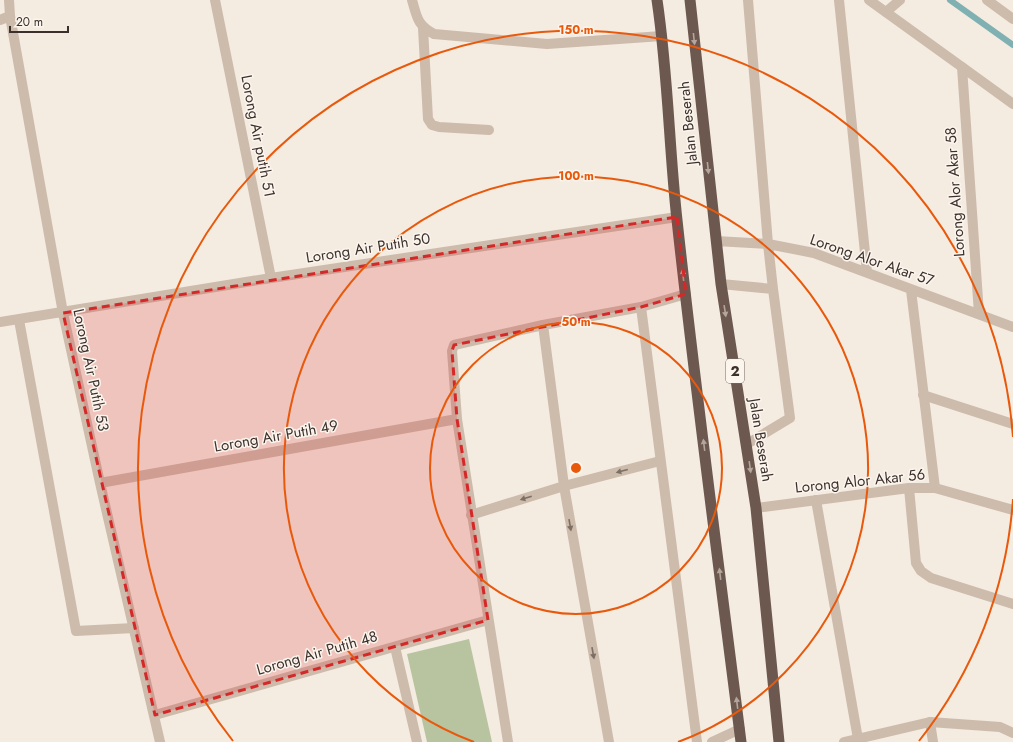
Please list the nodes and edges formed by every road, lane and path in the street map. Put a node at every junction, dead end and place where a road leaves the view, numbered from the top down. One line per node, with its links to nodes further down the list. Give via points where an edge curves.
1 (9, 0): 12 (street, Lorong Air Putih 53)
2 (215, 0): 24 (street, Lorong Air putih 51)
3 (412, 0): 15 (street, via 418,20)
4 (657, 0): 16 (highway, Jalan Beserah)
5 (690, 0): 21 (highway, Jalan Beserah / 2, one-way to 21)
6 (748, 0): 22 (street)
7 (839, 0): 23 (street)
8 (869, 0): 11 (street)
9 (900, 0): 11 (street)
10 (987, 0): 13 (street)
11 (886, 12): 17 (street)
12 (10, 16): 14 (street); 30 (street, Lorong Air Putih 53)
13 (1013, 19)
14 (0, 20)
15 (424, 28): 16 (street, via 434,34 546,44); 19 (street, via 428,119 432,125)
16 (662, 36): 20 (highway, Jalan Beserah)
17 (962, 67): 18 (street); 31 (street, Lorong Alor Akar 58)
18 (1013, 104)
19 (489, 130)
20 (677, 217): 24 (street, Lorong Air Putih 50); 28 (highway, Jalan Beserah, one-way to 20)
21 (716, 241): 22 (street, Lorong Alor Akar 57); 25 (highway, Jalan Beserah / 2)
22 (768, 244): 23 (street, Lorong Alor Akar 57, via 814,253); 26 (street)
23 (867, 272): 27 (street, Lorong Alor Akar 57)
24 (271, 278): 30 (street, Lorong Air Putih 50)
25 (721, 284): 26 (street); 39 (highway, Jalan Beserah / 2, one-way to 39)
26 (773, 289): 39 (street, via 790,418)
27 (911, 290): 31 (street, Lorong Alor Akar 57); 36 (street)
28 (686, 294): 29 (street); 55 (highway, Jalan Beserah, one-way to 28)
29 (641, 307): 34 (street); 40 (street)
30 (63, 313): 32 (street, Lorong Air Putih 50); 41 (street, Lorong Air Putih 53)
31 (979, 314): 35 (street, Lorong Alor Akar 57)
32 (19, 320): 33 (street, Lorong Air Putih 50); 51 (street, via 76,631)
33 (0, 322)
34 (544, 325): 37 (street, via 454,345 452,351); 42 (street)
35 (1013, 327)
36 (923, 396): 38 (street); 44 (street)
37 (457, 419): 41 (street, Lorong Air Putih 49); 48 (street)
38 (1013, 424)
39 (747, 444): 46 (highway, Jalan Beserah / 2, one-way to 46)
40 (660, 461): 42 (street, one-way to 42); 62 (street)
41 (100, 483): 51 (street, Lorong Air Putih 53)
42 (564, 486): 48 (street, one-way to 48); 61 (street, one-way to 61)
43 (909, 488): 44 (street, Lorong Alor Akar 56); 45 (street, Lorong Alor Akar 56); 49 (street, via 916,562 921,571 931,578)
44 (935, 488): 47 (street, Lorong Alor Akar 56)
45 (816, 500): 46 (street, Lorong Alor Akar 56); 57 (street)
46 (756, 508): 65 (highway, Jalan Beserah / 2)
47 (1013, 510)
48 (471, 514): 50 (street)
49 (1013, 604)
50 (488, 620): 52 (street, Lorong Air Putih 48); 60 (street)
51 (134, 628): 53 (street, Lorong Air Putih 53)
52 (395, 647): 53 (street, Lorong Air Putih 48); 59 (street)
53 (155, 715): 58 (street, Lorong Air Putih 53)
54 (930, 722): 56 (street, via 1000,726); 57 (street); 67 (street)
55 (740, 729): 63 (street); 64 (highway, Jalan Beserah)
56 (1013, 733)
57 (858, 739): 66 (street)
58 (160, 742)
59 (417, 742)
60 (508, 742)
61 (609, 742)
62 (697, 742)
63 (712, 742)
64 (741, 742)
65 (779, 742)
66 (844, 742)
67 (933, 742)

